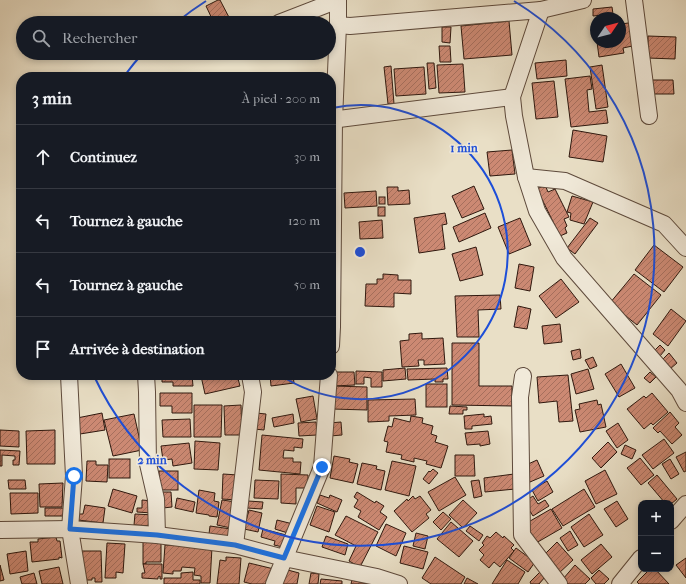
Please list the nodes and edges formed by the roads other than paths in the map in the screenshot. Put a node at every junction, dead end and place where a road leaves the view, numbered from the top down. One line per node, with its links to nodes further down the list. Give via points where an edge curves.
1 (338, 0): 5 (street); 6 (street)
2 (583, 0): 4 (street)
3 (634, 0): 9 (street)
4 (541, 10): 6 (street); 8 (street)
5 (297, 16)
6 (338, 25): 7 (street)
7 (336, 72)
8 (512, 97): 10 (street); 11 (street)
9 (649, 116)
10 (336, 120)
11 (526, 177): 12 (street, via 565,181 664,224); 18 (street, via 537,211 564,258 678,390)
12 (686, 248)
13 (523, 376): 30 (street, via 520,397 522,535)
14 (69, 380): 21 (street, via 74,476)
15 (147, 380): 23 (street, via 148,464 156,499)
16 (251, 380): 24 (street, via 253,392)
17 (329, 380): 25 (street, via 322,467)
18 (686, 403)
19 (686, 504): 20 (street)
20 (677, 522)
21 (70, 529): 22 (street); 23 (street); 27 (street)
22 (0, 530)
23 (157, 535): 24 (street)
24 (235, 545): 25 (street)
25 (284, 558): 28 (street); 29 (street)
26 (638, 562): 31 (street)
27 (79, 584)
28 (274, 584)
29 (399, 584)
30 (559, 584)
31 (620, 584)

